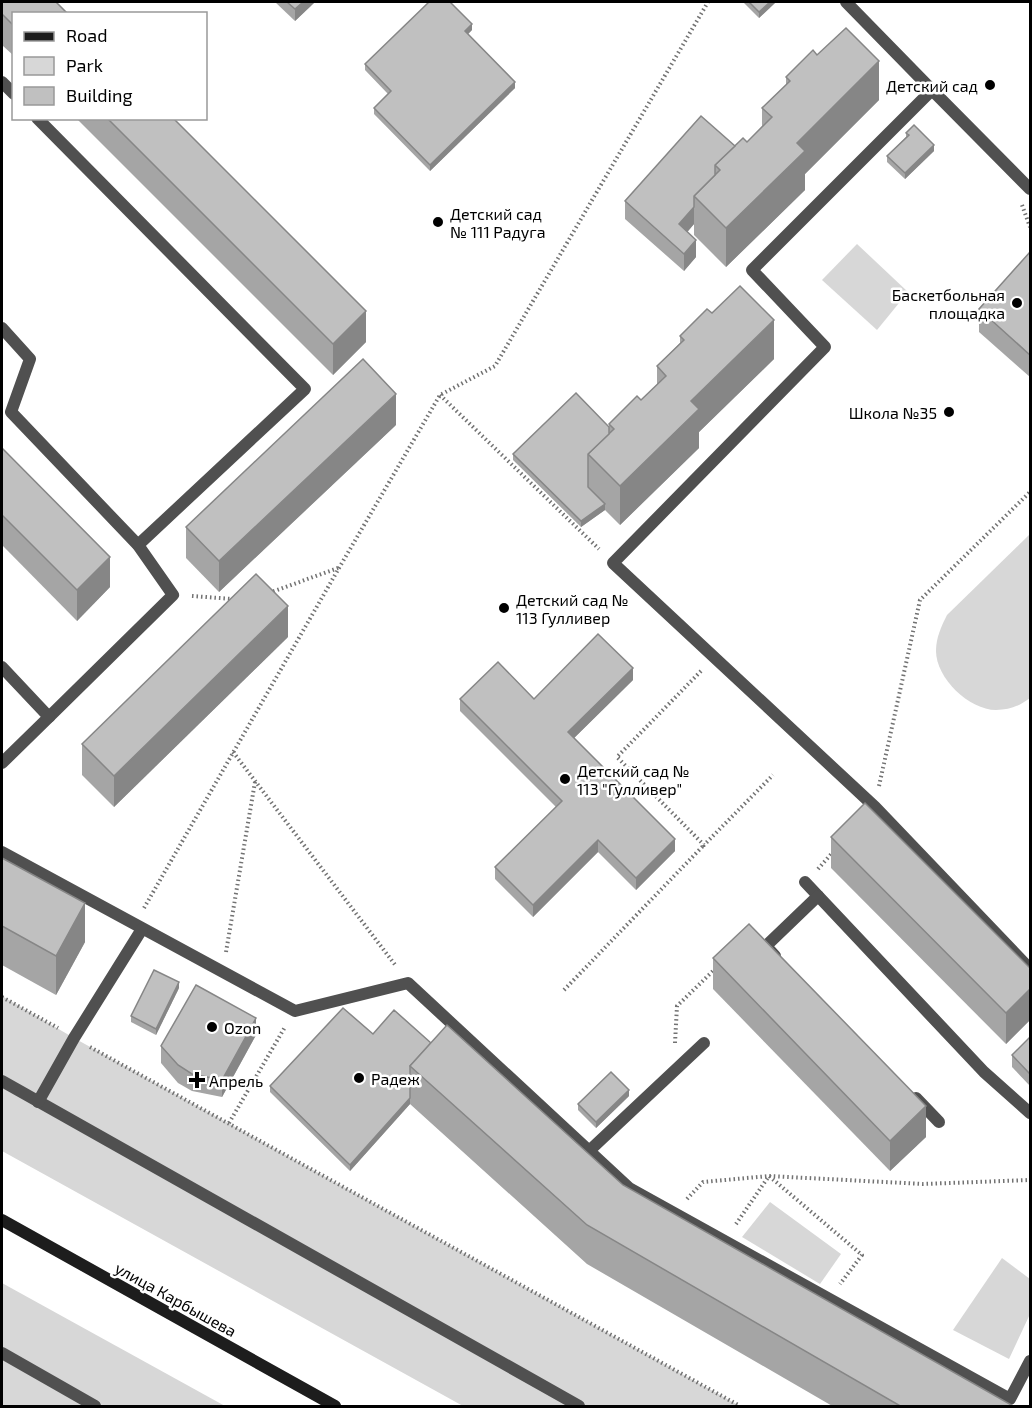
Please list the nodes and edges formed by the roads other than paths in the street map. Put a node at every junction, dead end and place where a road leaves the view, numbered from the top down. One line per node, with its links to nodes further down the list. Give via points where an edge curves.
1 (846, 2): 2 (lane)
2 (932, 90): 4 (lane); 15 (lane, via 752,270 825,347 614,563 875,807)
3 (40, 120): 6 (lane, via 305,389)
4 (1030, 189)
5 (2, 328): 6 (lane, via 30,359 12,412)
6 (138, 545): 8 (lane, via 173,595)
7 (2, 667): 8 (lane)
8 (49, 717): 9 (lane)
9 (2, 763)
10 (2, 852): 13 (lane)
11 (805, 882): 12 (lane)
12 (818, 896): 14 (lane, via 766,946); 20 (lane, via 984,1072)
13 (138, 927): 19 (lane); 22 (lane, via 295,1011 408,983)
14 (783, 963)
15 (1030, 969)
16 (704, 1043): 22 (lane)
17 (2, 1082): 19 (lane)
18 (906, 1088): 21 (lane)
19 (38, 1102): 28 (lane)
20 (1030, 1113)
21 (939, 1122)
22 (589, 1151): 25 (lane, via 629,1188 1010,1399)
23 (2, 1220): 27 (street, улица Карбышева)
24 (2, 1353): 26 (lane)
25 (1030, 1361)
26 (95, 1407)
27 (335, 1407)
28 (579, 1407)

